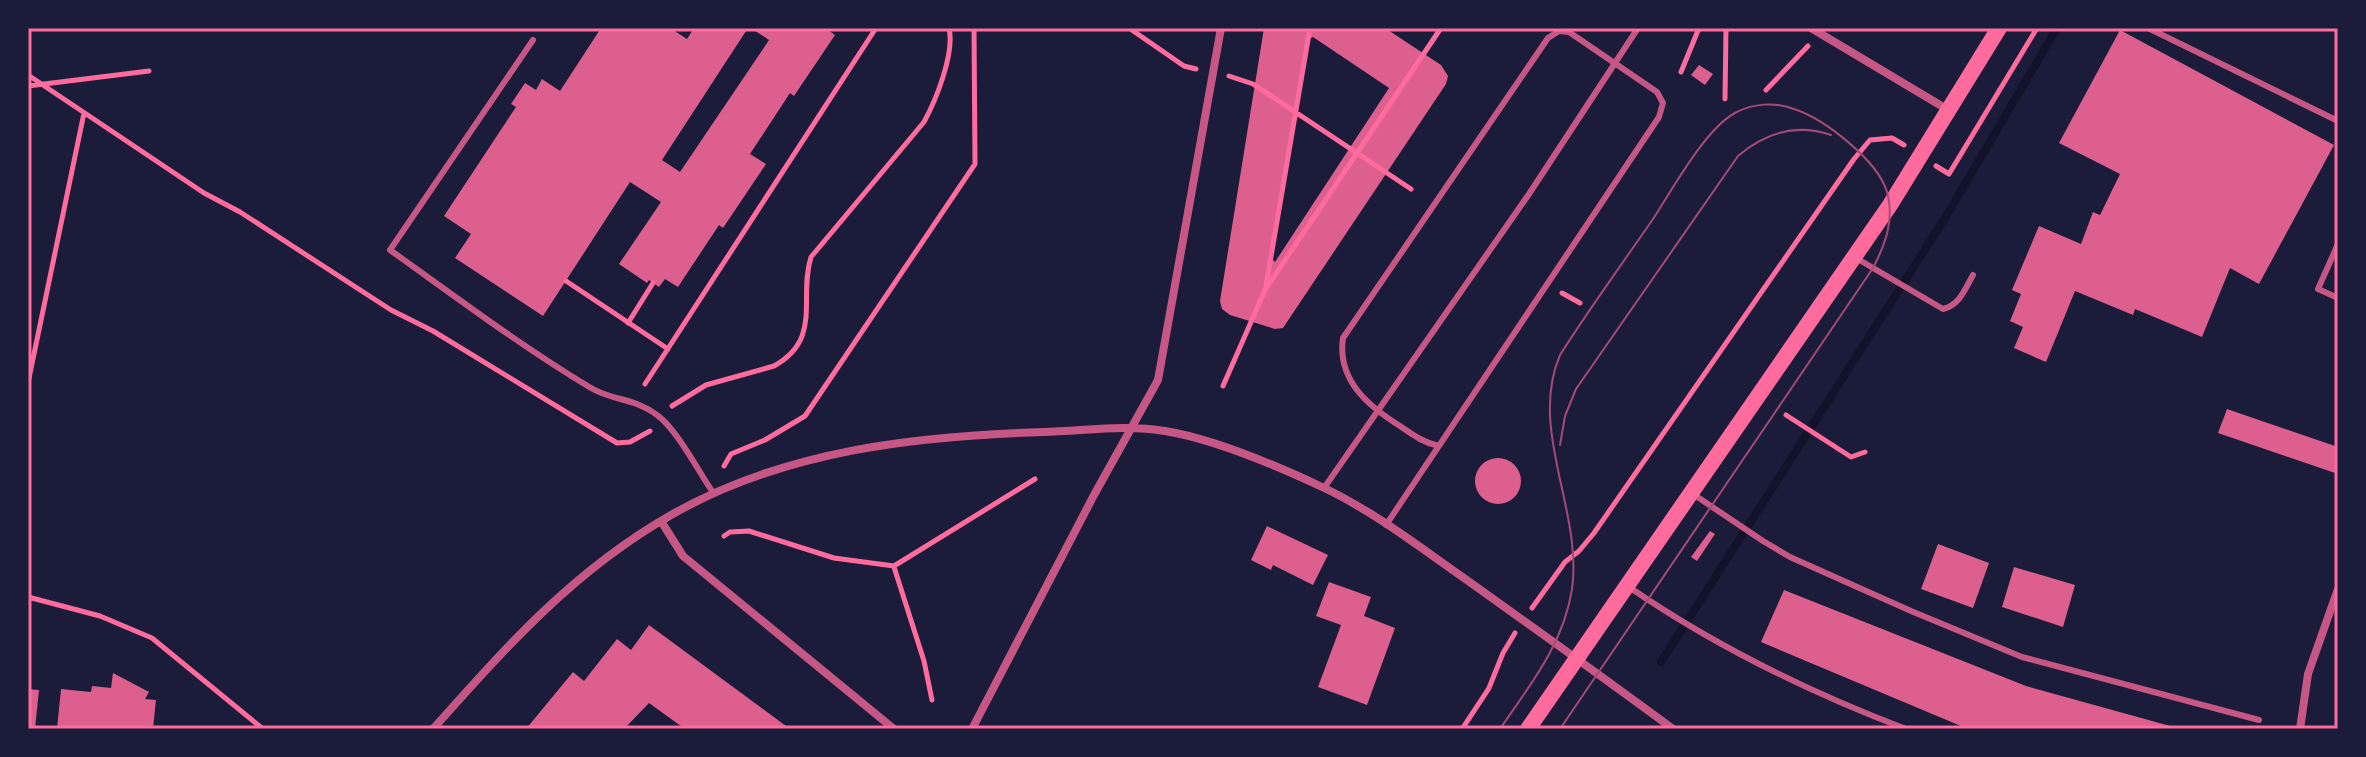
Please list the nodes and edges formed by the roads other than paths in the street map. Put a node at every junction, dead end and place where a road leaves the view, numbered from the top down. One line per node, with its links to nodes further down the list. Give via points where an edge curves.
1 (1221, 28): 15 (street, via 1163,361)
2 (1638, 28): 7 (lane)
3 (1811, 28): 8 (street)
4 (1999, 28): 8 (main road)
5 (2148, 28): 9 (lane)
6 (533, 40): 19 (lane, via 390,250 594,390 632,400 666,423)
7 (1617, 63): 14 (lane); 14 (lane, via 1559,31 1516,82 1343,338 1345,370); 16 (lane, via 1657,92 1663,103 1659,117)
8 (1950, 111): 11 (main road)
9 (2338, 121)
10 (2338, 244): 13 (lane, via 2318,289)
11 (1854, 257): 12 (lane, via 1943,309 1952,307); 18 (main road)
12 (1973, 275)
13 (2338, 298)
14 (1378, 412): 16 (lane); 17 (lane)
15 (1133, 428): 17 (street, via 1176,433); 19 (street, via 988,432 871,445); 28 (street)
16 (1439, 446): 21 (lane)
17 (1324, 488): 21 (street)
18 (1690, 492): 22 (main road); 25 (lane, via 1763,541 2022,657)
19 (714, 494): 20 (street)
20 (661, 521): 26 (street, via 580,577 514,639); 27 (street, via 683,556)
21 (1386, 525): 24 (street)
22 (1626, 585): 24 (main road); 31 (lane, via 1702,635)
23 (2338, 589): 32 (street, via 2308,674)
24 (1575, 659): 29 (main road); 30 (street)
25 (2259, 720)
26 (433, 729)
27 (894, 729)
28 (972, 729)
29 (1528, 729)
30 (1673, 729)
31 (1906, 729)
32 (2300, 729)

